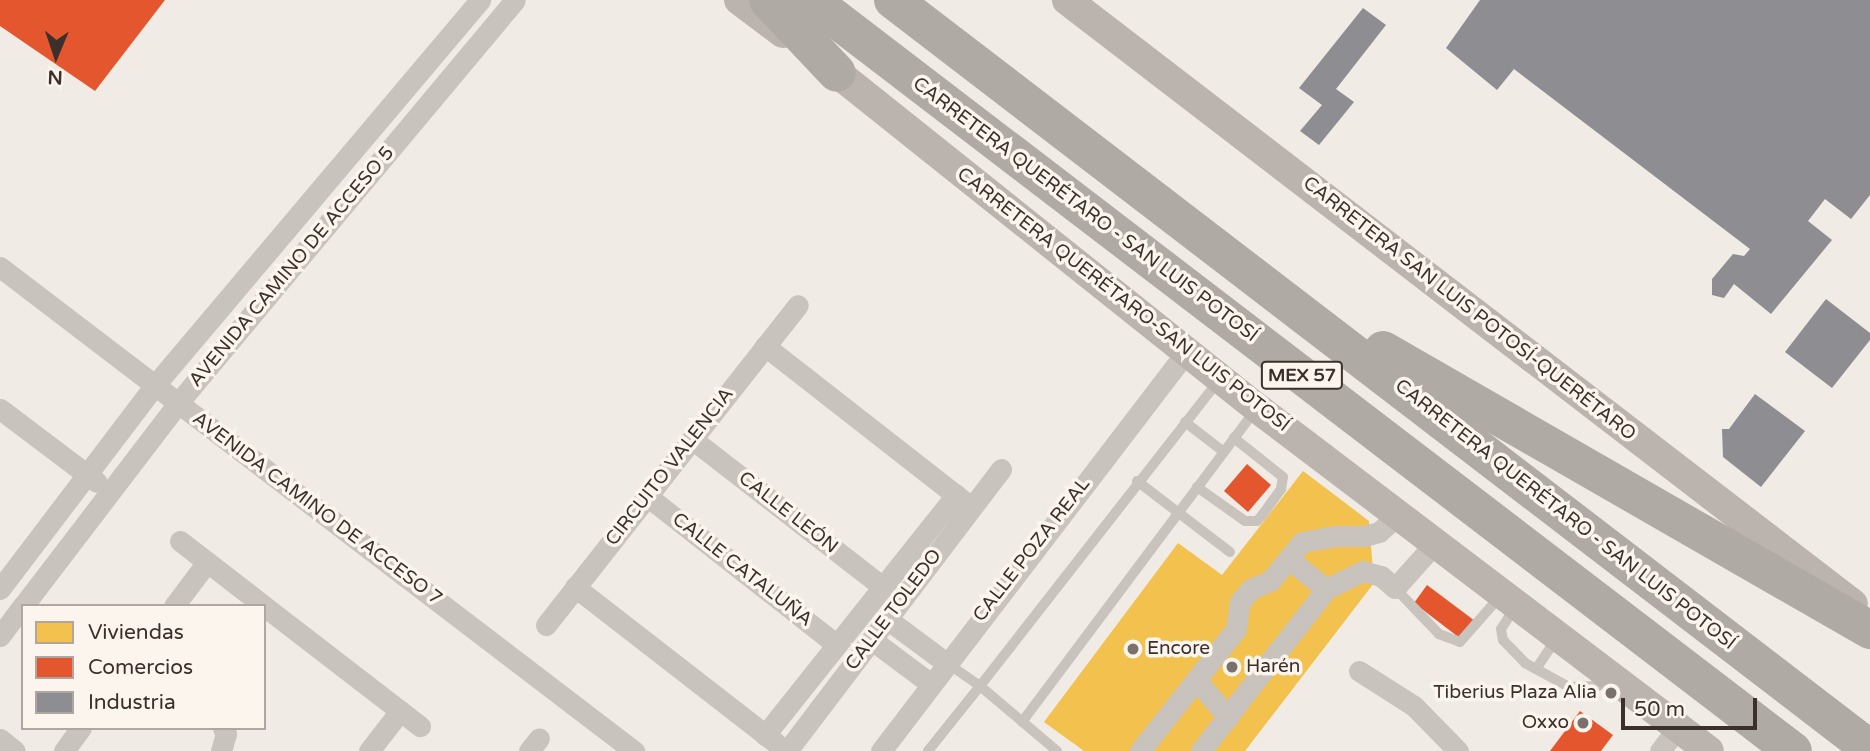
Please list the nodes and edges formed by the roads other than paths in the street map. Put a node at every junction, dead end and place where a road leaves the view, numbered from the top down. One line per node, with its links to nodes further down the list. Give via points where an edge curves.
1 (480, 0): 9 (street, AVENIDA CAMINO DE ACCESO 5)
2 (515, 0): 10 (street, AVENIDA CAMINO DE ACCESO 5)
3 (739, 0): 8 (main road, CARRETERA QUERÉTARO-SAN LUIS POTOSÍ)
4 (768, 0): 8 (highway)
5 (811, 0): 93 (highway, CARRETERA QUERÉTARO - SAN LUIS POTOSÍ / MEX 57)
6 (893, 0): 15 (highway, CARRETERA QUERÉTARO - SAN LUIS POTOSÍ / MEX 57)
7 (1067, 0): 54 (main road, CARRETERA SAN LUIS POTOSÍ-QUERÉTARO)
8 (837, 73): 19 (main road, CARRETERA QUERÉTARO-SAN LUIS POTOSÍ)
9 (416, 76): 10 (street); 11 (street, AVENIDA CAMINO DE ACCESO 5)
10 (438, 93): 12 (street, AVENIDA CAMINO DE ACCESO 5)
11 (337, 170): 12 (street); 13 (street, AVENIDA CAMINO DE ACCESO 5)
12 (356, 190): 16 (street, AVENIDA CAMINO DE ACCESO 5)
13 (262, 260): 16 (street); 21 (street, AVENIDA CAMINO DE ACCESO 5)
14 (0, 267): 21 (street, AVENIDA CAMINO DE ACCESO 7)
15 (1242, 267): 57 (highway); 78 (highway, CARRETERA QUERÉTARO - SAN LUIS POTOSÍ / MEX 57)
16 (282, 279): 22 (street, AVENIDA CAMINO DE ACCESO 5)
17 (798, 304): 18 (street, CIRCUITO VALENCIA)
18 (765, 346): 27 (street, CIRCUITO VALENCIA); 35 (street)
19 (1187, 351): 20 (main road, CARRETERA QUERÉTARO-SAN LUIS POTOSÍ); 62 (street, CALLE POZA REAL)
20 (1220, 379): 24 (main road, CARRETERA QUERÉTARO-SAN LUIS POTOSÍ); 25 (lane)
21 (155, 385): 22 (street, AVENIDA CAMINO DE ACCESO 7); 30 (street, AVENIDA CAMINO DE ACCESO 5)
22 (178, 403): 33 (street, AVENIDA CAMINO DE ACCESO 5); 83 (street, AVENIDA CAMINO DE ACCESO 7)
23 (0, 408): 30 (street)
24 (1257, 408): 26 (lane); 37 (main road, CARRETERA QUERÉTARO-SAN LUIS POTOSÍ)
25 (1185, 422): 28 (lane); 31 (lane)
26 (1234, 438): 28 (lane); 32 (lane, via 1283,477 1281,489 1263,514 1257,521 1245,521)
27 (692, 439): 34 (street, CIRCUITO VALENCIA); 45 (street, CALLE LEÓN)
28 (1224, 452): 32 (lane)
29 (1001, 469): 35 (street, CALLE TOLEDO)
30 (87, 474): 33 (street); 43 (street, AVENIDA CAMINO DE ACCESO 5)
31 (1137, 481): 36 (lane); 68 (lane)
32 (1197, 487): 36 (lane)
33 (110, 491): 49 (street, AVENIDA CAMINO DE ACCESO 5)
34 (647, 496): 44 (street, CIRCUITO VALENCIA); 61 (street, CALLE CATALUÑA)
35 (964, 501): 45 (street, CALLE TOLEDO); 55 (street, CALLE TOLEDO)
36 (1178, 512): 40 (lane); 71 (lane)
37 (1400, 513): 39 (main road, CARRETERA QUERÉTARO-SAN LUIS POTOSÍ); 41 (street, via 1380,531 1364,536 1302,542)
38 (180, 541): 42 (street)
39 (1437, 541): 46 (street); 48 (main road, CARRETERA QUERÉTARO-SAN LUIS POTOSÍ)
40 (1230, 552)
41 (1290, 560): 47 (street); 66 (street, via 1240,602 1236,629)
42 (207, 562): 50 (street); 51 (street)
43 (3, 577): 49 (street)
44 (575, 587): 56 (street, CIRCUITO VALENCIA); 76 (street)
45 (883, 587): 61 (street, CALLE TOLEDO)
46 (1395, 588): 47 (street, via 1381,576 1363,571); 48 (lane, via 1439,634 1460,642)
47 (1326, 589): 70 (street)
48 (1511, 598): 58 (main road, CARRETERA QUERÉTARO-SAN LUIS POTOSÍ); 63 (lane, via 1503,640)
49 (27, 601)
50 (176, 604)
51 (261, 604)
52 (266, 608): 69 (street)
53 (21, 609): 59 (street, AVENIDA CAMINO DE ACCESO 5)
54 (1870, 617)
55 (887, 619): 60 (street, CALLE TOLEDO); 62 (street)
56 (545, 625)
57 (1870, 630)
58 (1559, 634): 63 (lane); 65 (main road, CARRETERA QUERÉTARO-SAN LUIS POTOSÍ)
59 (0, 636)
60 (872, 640): 67 (street); 84 (street, CALLE TOLEDO)
61 (837, 645): 76 (street, CALLE TOLEDO)
62 (945, 662): 67 (street, CALLE POZA REAL); 68 (lane)
63 (1536, 669): 65 (lane, via 1569,687 1598,686)
64 (1359, 671): 90 (street, via 1414,706)
65 (1615, 677): 73 (main road, CARRETERA QUERÉTARO-SAN LUIS POTOSÍ)
66 (1197, 681): 70 (street); 88 (street)
67 (931, 684): 85 (street, CALLE POZA REAL)
68 (980, 686): 71 (lane); 86 (lane)
69 (400, 711): 72 (street); 82 (street)
70 (1228, 717): 89 (street)
71 (1022, 722): 87 (lane)
72 (420, 726)
73 (1679, 726): 91 (street); 92 (main road, CARRETERA QUERÉTARO-SAN LUIS POTOSÍ)
74 (80, 730): 80 (street)
75 (223, 730): 81 (street)
76 (765, 735): 84 (street)
77 (0, 739): 79 (street)
78 (1870, 749)
79 (15, 751)
80 (64, 751)
81 (221, 751)
82 (369, 751)
83 (634, 751)
84 (787, 751)
85 (881, 751)
86 (928, 751)
87 (1057, 751)
88 (1140, 751)
89 (1201, 751)
90 (1458, 751)
91 (1660, 751)
92 (1709, 751)
93 (1793, 751)

